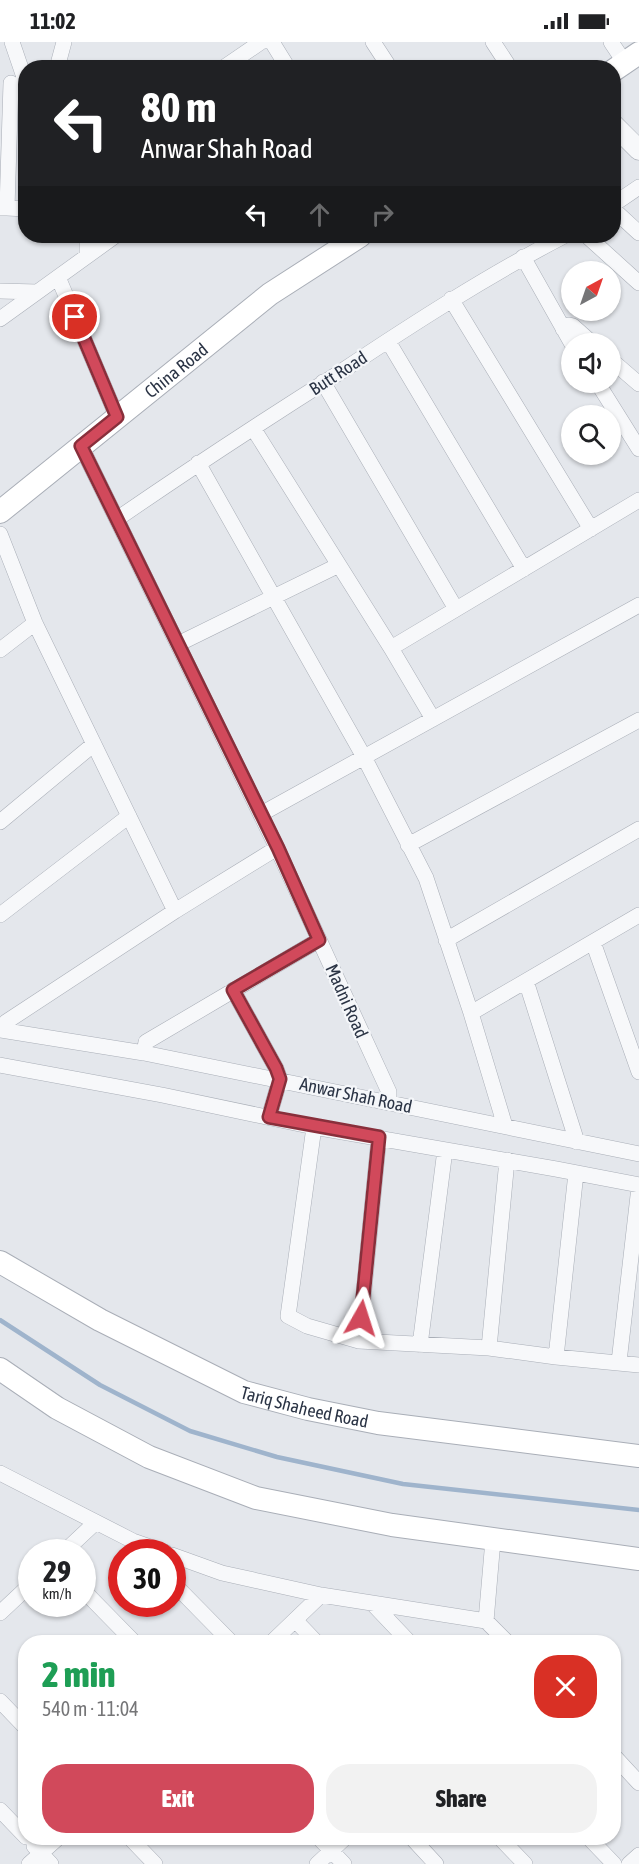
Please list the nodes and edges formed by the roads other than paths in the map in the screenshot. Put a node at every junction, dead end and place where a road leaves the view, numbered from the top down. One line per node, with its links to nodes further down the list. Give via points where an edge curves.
1 (12, 42): 14 (street)
2 (64, 42): 8 (street)
3 (261, 42): 9 (street)
4 (272, 42): 10 (street)
5 (373, 42): 11 (street)
6 (494, 42): 12 (street)
7 (611, 42): 13 (street)
8 (59, 60)
9 (235, 60)
10 (283, 60)
11 (385, 60)
12 (505, 60)
13 (626, 62)
14 (16, 83): 19 (street)
15 (621, 132): 16 (street)
16 (639, 150)
17 (639, 187): 18 (street)
18 (621, 199)
19 (3, 208): 20 (street)
20 (18, 209)
21 (621, 216): 22 (street)
22 (639, 233)
23 (87, 243): 28 (street)
24 (105, 243): 28 (street)
25 (348, 243): 44 (main road, China Road, via 270,294)
26 (550, 243): 29 (street, Butt Road)
27 (595, 243): 31 (street)
28 (87, 256): 30 (street)
29 (523, 257): 34 (street, Butt Road); 36 (street)
30 (58, 277): 33 (street); 44 (street)
31 (639, 283)
32 (0, 291): 33 (street)
33 (38, 292): 35 (street)
34 (451, 299): 39 (street, Butt Road); 52 (street)
35 (0, 319)
36 (563, 329): 37 (street); 38 (street, via 573,326)
37 (565, 333)
38 (581, 333)
39 (388, 341): 41 (street, Butt Road); 55 (street)
40 (621, 368): 42 (street)
41 (323, 382): 45 (street, Butt Road); 58 (street)
42 (639, 384)
43 (604, 393): 47 (street)
44 (117, 417): 46 (main road, China Road)
45 (253, 428): 48 (street, Butt Road); 54 (street)
46 (81, 446): 50 (main road, China Road); 51 (street, Madni Road)
47 (639, 449)
48 (198, 463): 51 (street, Butt Road); 56 (street)
49 (639, 500): 52 (street)
50 (0, 512)
51 (117, 519): 60 (street, Madni Road)
52 (591, 529): 55 (street)
53 (0, 534): 59 (street)
54 (339, 565): 56 (street); 61 (street)
55 (524, 569): 58 (street)
56 (274, 596): 60 (street); 66 (street)
57 (639, 605): 63 (street)
58 (456, 609): 61 (street)
59 (35, 623): 62 (street); 65 (street)
60 (178, 644): 67 (street, Madni Road)
61 (392, 648): 63 (street)
62 (0, 650)
63 (433, 719): 66 (street)
64 (639, 720): 71 (street)
65 (94, 744): 68 (street); 69 (street)
66 (364, 757): 67 (street); 71 (street)
67 (261, 814): 72 (street, Madni Road)
68 (129, 816): 73 (street); 74 (street)
69 (0, 822)
70 (639, 829): 77 (street)
71 (408, 845): 77 (street, via 426,879)
72 (278, 848): 73 (street); 76 (street, Madni Road)
73 (175, 911): 82 (street, via 6,1022)
74 (0, 915)
75 (639, 915): 78 (street)
76 (319, 940): 80 (street); 87 (street, Madni Road, via 389,1092)
77 (446, 940): 81 (street)
78 (593, 942): 79 (street); 85 (street)
79 (526, 981): 81 (street); 92 (street)
80 (233, 990): 83 (street, via 146,1041); 86 (street)
81 (471, 1013): 89 (street)
82 (2, 1030): 83 (street, Anwar Shah Road)
83 (144, 1053): 86 (street, Anwar Shah Road)
84 (0, 1065): 88 (street, Anwar Shah Road)
85 (639, 1072)
86 (280, 1079): 87 (street, Anwar Shah Road); 88 (street)
87 (388, 1102): 89 (street, Anwar Shah Road)
88 (269, 1117): 90 (street, Anwar Shah Road)
89 (506, 1126): 92 (street, Anwar Shah Road)
90 (314, 1127): 91 (street, Anwar Shah Road); 99 (street, via 288,1316 307,1326)
91 (379, 1137): 93 (street, Anwar Shah Road); 99 (street)
92 (577, 1142): 94 (street, Anwar Shah Road)
93 (445, 1150): 95 (street, Anwar Shah Road); 100 (street)
94 (639, 1154)
95 (507, 1160): 96 (street, Anwar Shah Road); 101 (street)
96 (576, 1173): 97 (street, Anwar Shah Road); 102 (street)
97 (639, 1186): 103 (street)
98 (0, 1262): 106 (main road, Tariq Shaheed Road, via 100,1320 244,1392 378,1423)
99 (358, 1341): 100 (street)
100 (420, 1345): 101 (street)
101 (489, 1348): 102 (street)
102 (556, 1357): 103 (street)
103 (619, 1362): 104 (street)
104 (639, 1365)
105 (0, 1369): 111 (main road, via 57,1408 149,1457 256,1498)
106 (639, 1456)
107 (1, 1475): 108 (street)
108 (96, 1522): 109 (street); 110 (street)
109 (78, 1539)
110 (125, 1539)
111 (494, 1540): 112 (main road); 121 (street)
112 (639, 1559)
113 (186, 1560): 114 (street, via 222,1573)
114 (321, 1595): 118 (street); 120 (street)
115 (18, 1596): 119 (street)
116 (186, 1596): 123 (street)
117 (96, 1603): 122 (street)
118 (372, 1603): 121 (street); 126 (street)
119 (0, 1613)
120 (294, 1620): 124 (street); 125 (street)
121 (486, 1621): 127 (street)
122 (127, 1635)
123 (224, 1635)
124 (279, 1635)
125 (309, 1635)
126 (402, 1635)
127 (500, 1635)
128 (0, 1701): 129 (street)
129 (18, 1720)
130 (621, 1764): 131 (street)
131 (639, 1783)
132 (0, 1810): 133 (street)
133 (18, 1829)
134 (31, 1845): 144 (street)
135 (53, 1845): 144 (street)
136 (137, 1845): 145 (street)
137 (326, 1845): 142 (street)
138 (337, 1845): 142 (street)
139 (418, 1845): 148 (street)
140 (507, 1845): 149 (street)
141 (596, 1845): 150 (street)
142 (331, 1850): 146 (street); 147 (street)
143 (639, 1855): 151 (street)
144 (41, 1861)
145 (155, 1864)
146 (317, 1864)
147 (344, 1864)
148 (436, 1864)
149 (525, 1864)
150 (614, 1864)
151 (629, 1864)

